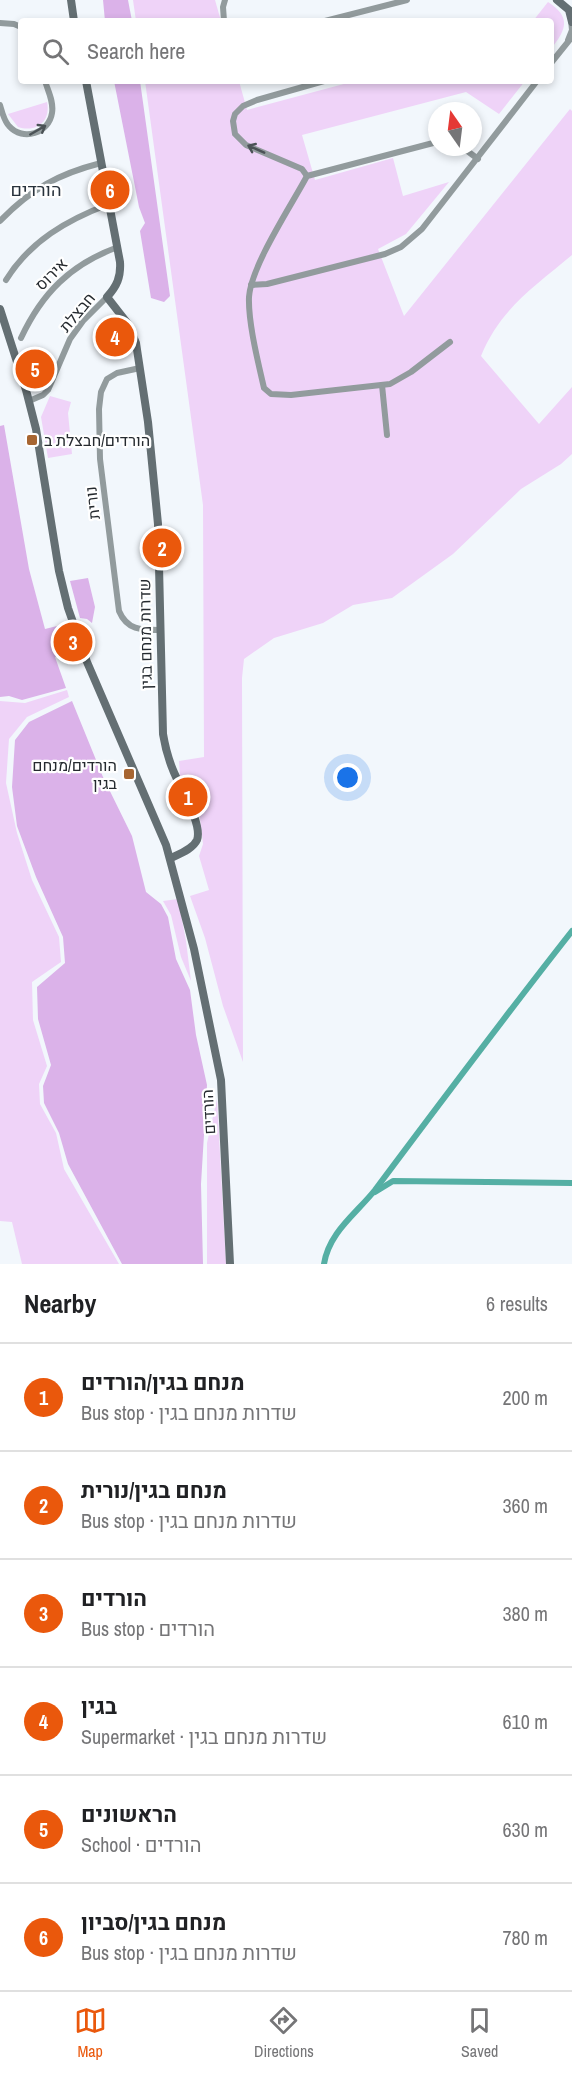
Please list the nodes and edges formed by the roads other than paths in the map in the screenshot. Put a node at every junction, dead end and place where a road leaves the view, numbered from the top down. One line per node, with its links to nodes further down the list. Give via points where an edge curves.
1 (70, 0): 6 (street)
2 (225, 0): 7 (street)
3 (407, 0): 8 (street)
4 (557, 0): 5 (street)
5 (572, 17): 11 (street)
6 (73, 18)
7 (224, 18)
8 (337, 18)
9 (0, 23): 10 (street)
10 (18, 26)
11 (569, 39): 12 (street)
12 (554, 59)
13 (46, 84): 17 (street, one-way to 13, via 7,123 16,132 30,135 42,130 52,114)
14 (87, 84): 21 (street)
15 (313, 84): 22 (street, one-way to 15, via 302,169 246,145 235,134 232,121 243,106 256,100)
16 (535, 84): 20 (street)
17 (0, 105)
18 (428, 144): 22 (street)
19 (474, 156): 20 (street)
20 (478, 159): 27 (street, via 422,229 400,248 362,261)
21 (101, 163): 23 (street); 24 (street, via 41,185)
22 (307, 176): 27 (street)
23 (109, 204): 25 (street); 26 (street, via 51,231)
24 (0, 221)
25 (118, 247): 28 (street, via 121,273); 30 (street, אירוס, via 88,259 66,276 38,307)
26 (6, 280)
27 (251, 285): 33 (street, via 249,309 266,392 279,396)
28 (107, 297): 32 (street, שדרות מנחם בגין, via 132,333); 34 (street, חבצלת, via 76,330 48,390)
29 (0, 309): 34 (street, הורדים)
30 (21, 338)
31 (450, 342): 33 (street, via 411,372)
32 (140, 368): 36 (street, שדרות מנחם בגין, via 158,524); 36 (street, נורית, via 111,376 103,385 99,443 119,611 132,627)
33 (382, 385): 35 (street)
34 (29, 400): 37 (street, הורדים, via 59,571 73,625)
35 (387, 435)
36 (159, 630): 37 (street, שדרות מנחם בגין, via 165,745 198,833 194,845)
37 (171, 858): 38 (street, הורדים, via 221,1080)
38 (230, 1264)

